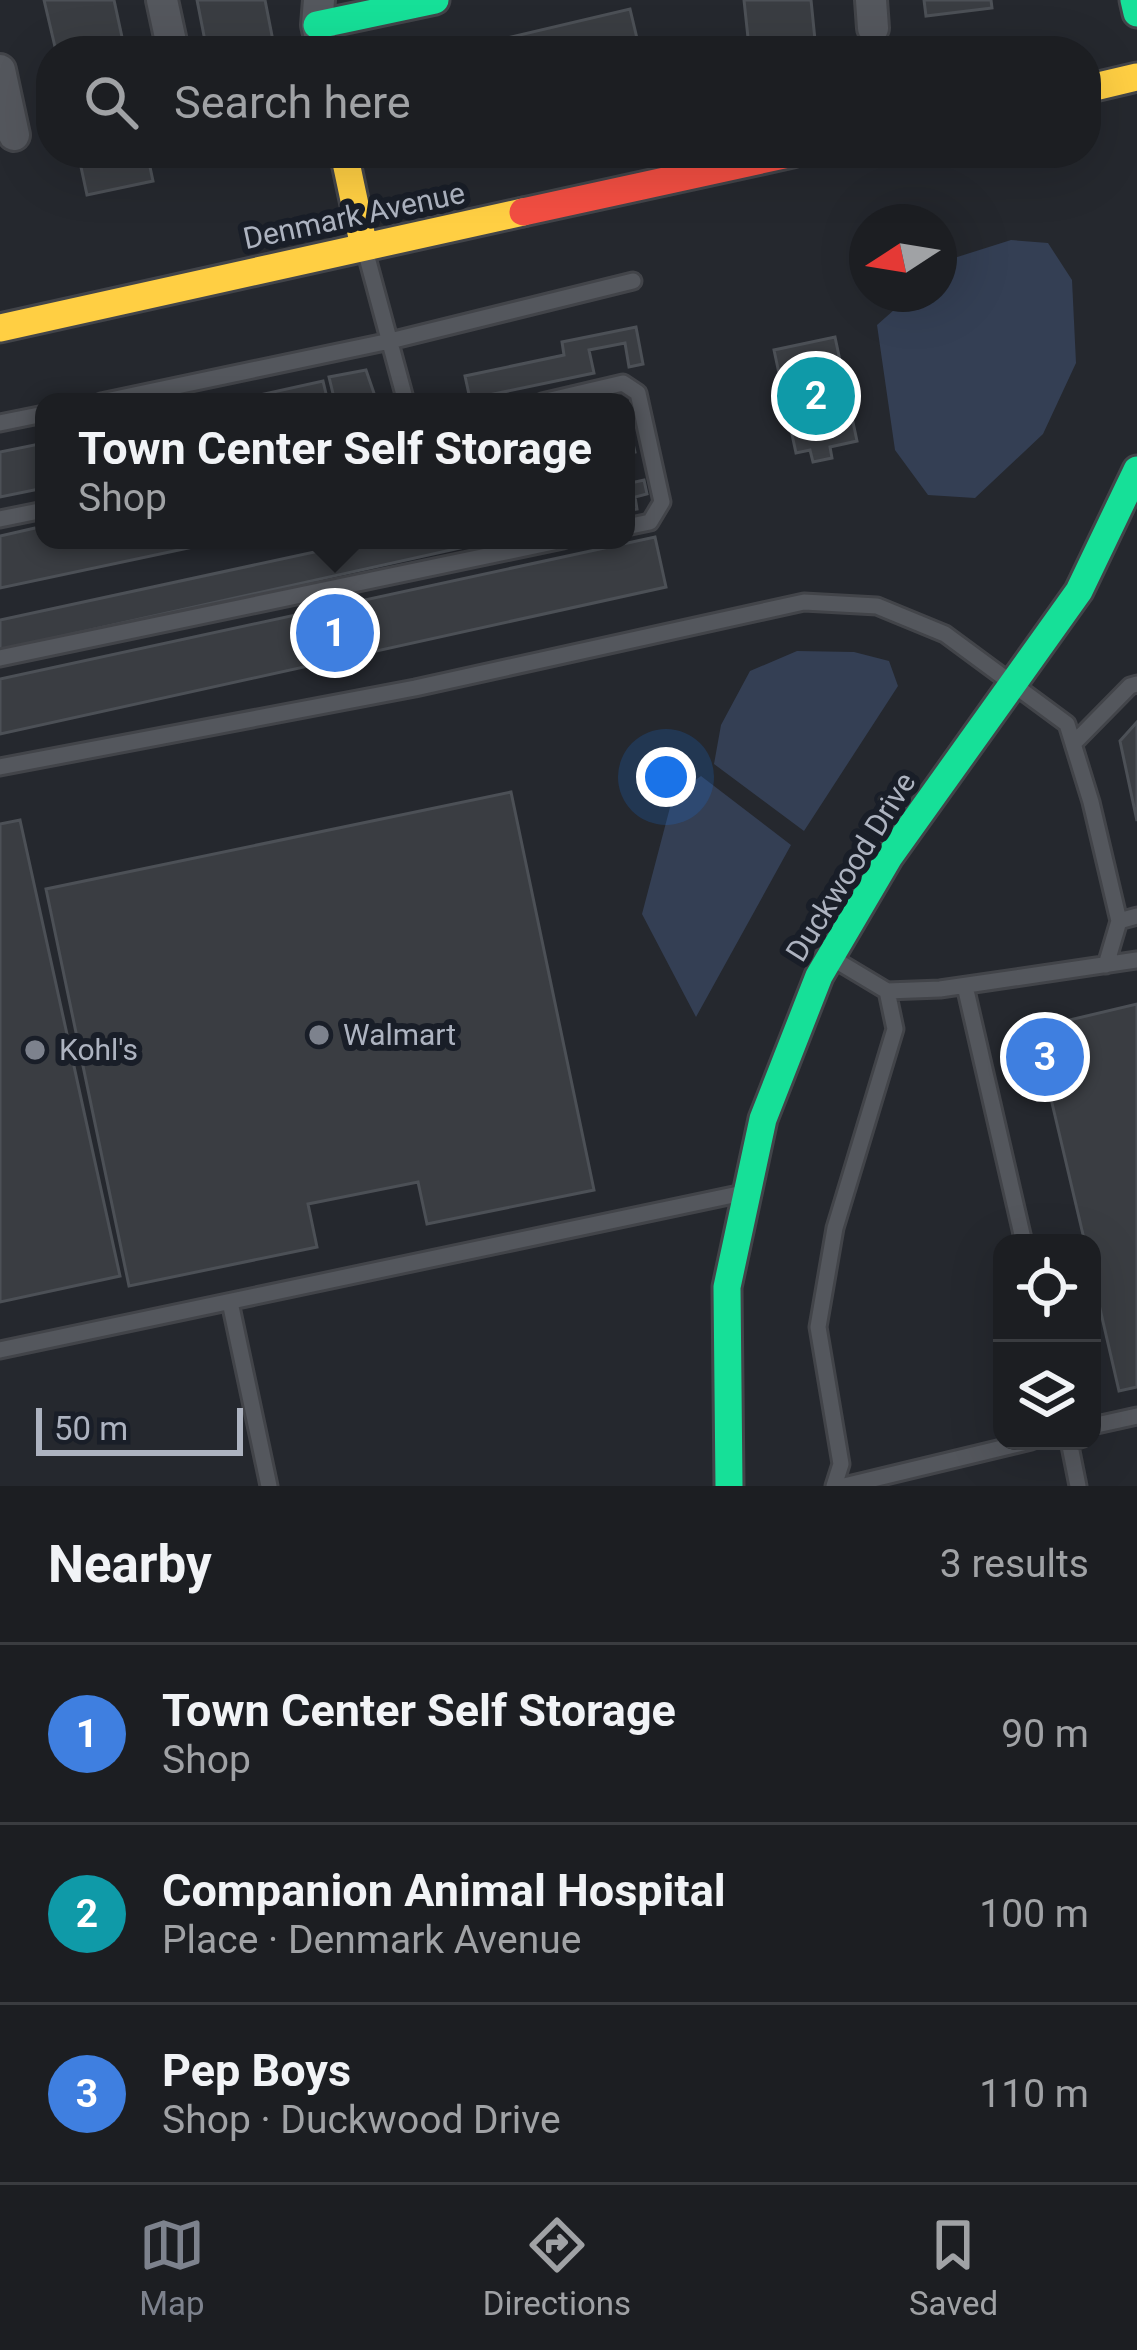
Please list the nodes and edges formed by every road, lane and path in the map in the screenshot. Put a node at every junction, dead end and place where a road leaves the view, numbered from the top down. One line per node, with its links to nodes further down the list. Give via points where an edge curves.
1 (162, 0): 6 (street)
2 (435, 0): 5 (street)
3 (1134, 0): 4 (street)
4 (1137, 13)
5 (320, 25)
6 (170, 36)
7 (0, 70): 10 (street)
8 (1137, 77): 9 (street)
9 (1101, 85)
10 (14, 135)
11 (347, 168): 13 (street)
12 (725, 168): 13 (street, Denmark Avenue)
13 (364, 247): 15 (street, Denmark Avenue); 16 (lane)
14 (633, 281): 16 (lane)
15 (0, 328)
16 (390, 341): 17 (lane); 18 (lane)
17 (144, 393)
18 (404, 393)
19 (580, 393): 25 (lane, via 623,383 638,393 662,502 650,522)
20 (35, 416): 21 (lane)
21 (0, 423)
22 (1137, 470): 29 (street, Duckwood Drive, via 1079,591)
23 (35, 512): 24 (lane)
24 (0, 519)
25 (635, 525)
26 (520, 549): 27 (lane)
27 (0, 658)
28 (1137, 684): 30 (lane)
29 (1011, 686): 30 (lane, via 1066,724); 31 (lane, via 945,634 877,606 804,602 415,688); 34 (street, Duckwood Drive, via 889,857)
30 (1073, 744): 33 (lane)
31 (0, 767)
32 (1137, 916): 33 (lane)
33 (1119, 921): 36 (lane)
34 (831, 957): 38 (lane); 39 (street, Duckwood Drive, via 764,1119)
35 (1137, 960): 36 (lane)
36 (1106, 965): 37 (lane)
37 (965, 986): 38 (lane); 40 (lane)
38 (886, 991): 49 (lane, via 895,1029 835,1228 818,1327 841,1464)
39 (748, 1192): 41 (lane); 48 (street, Duckwood Drive, via 727,1287)
40 (1022, 1234)
41 (230, 1302): 42 (lane); 47 (lane)
42 (0, 1350)
43 (1137, 1416): 44 (lane)
44 (1101, 1424)
45 (994, 1450): 50 (lane)
46 (1071, 1450): 51 (lane)
47 (269, 1486)
48 (729, 1486)
49 (834, 1486)
50 (844, 1486)
51 (1078, 1486)

